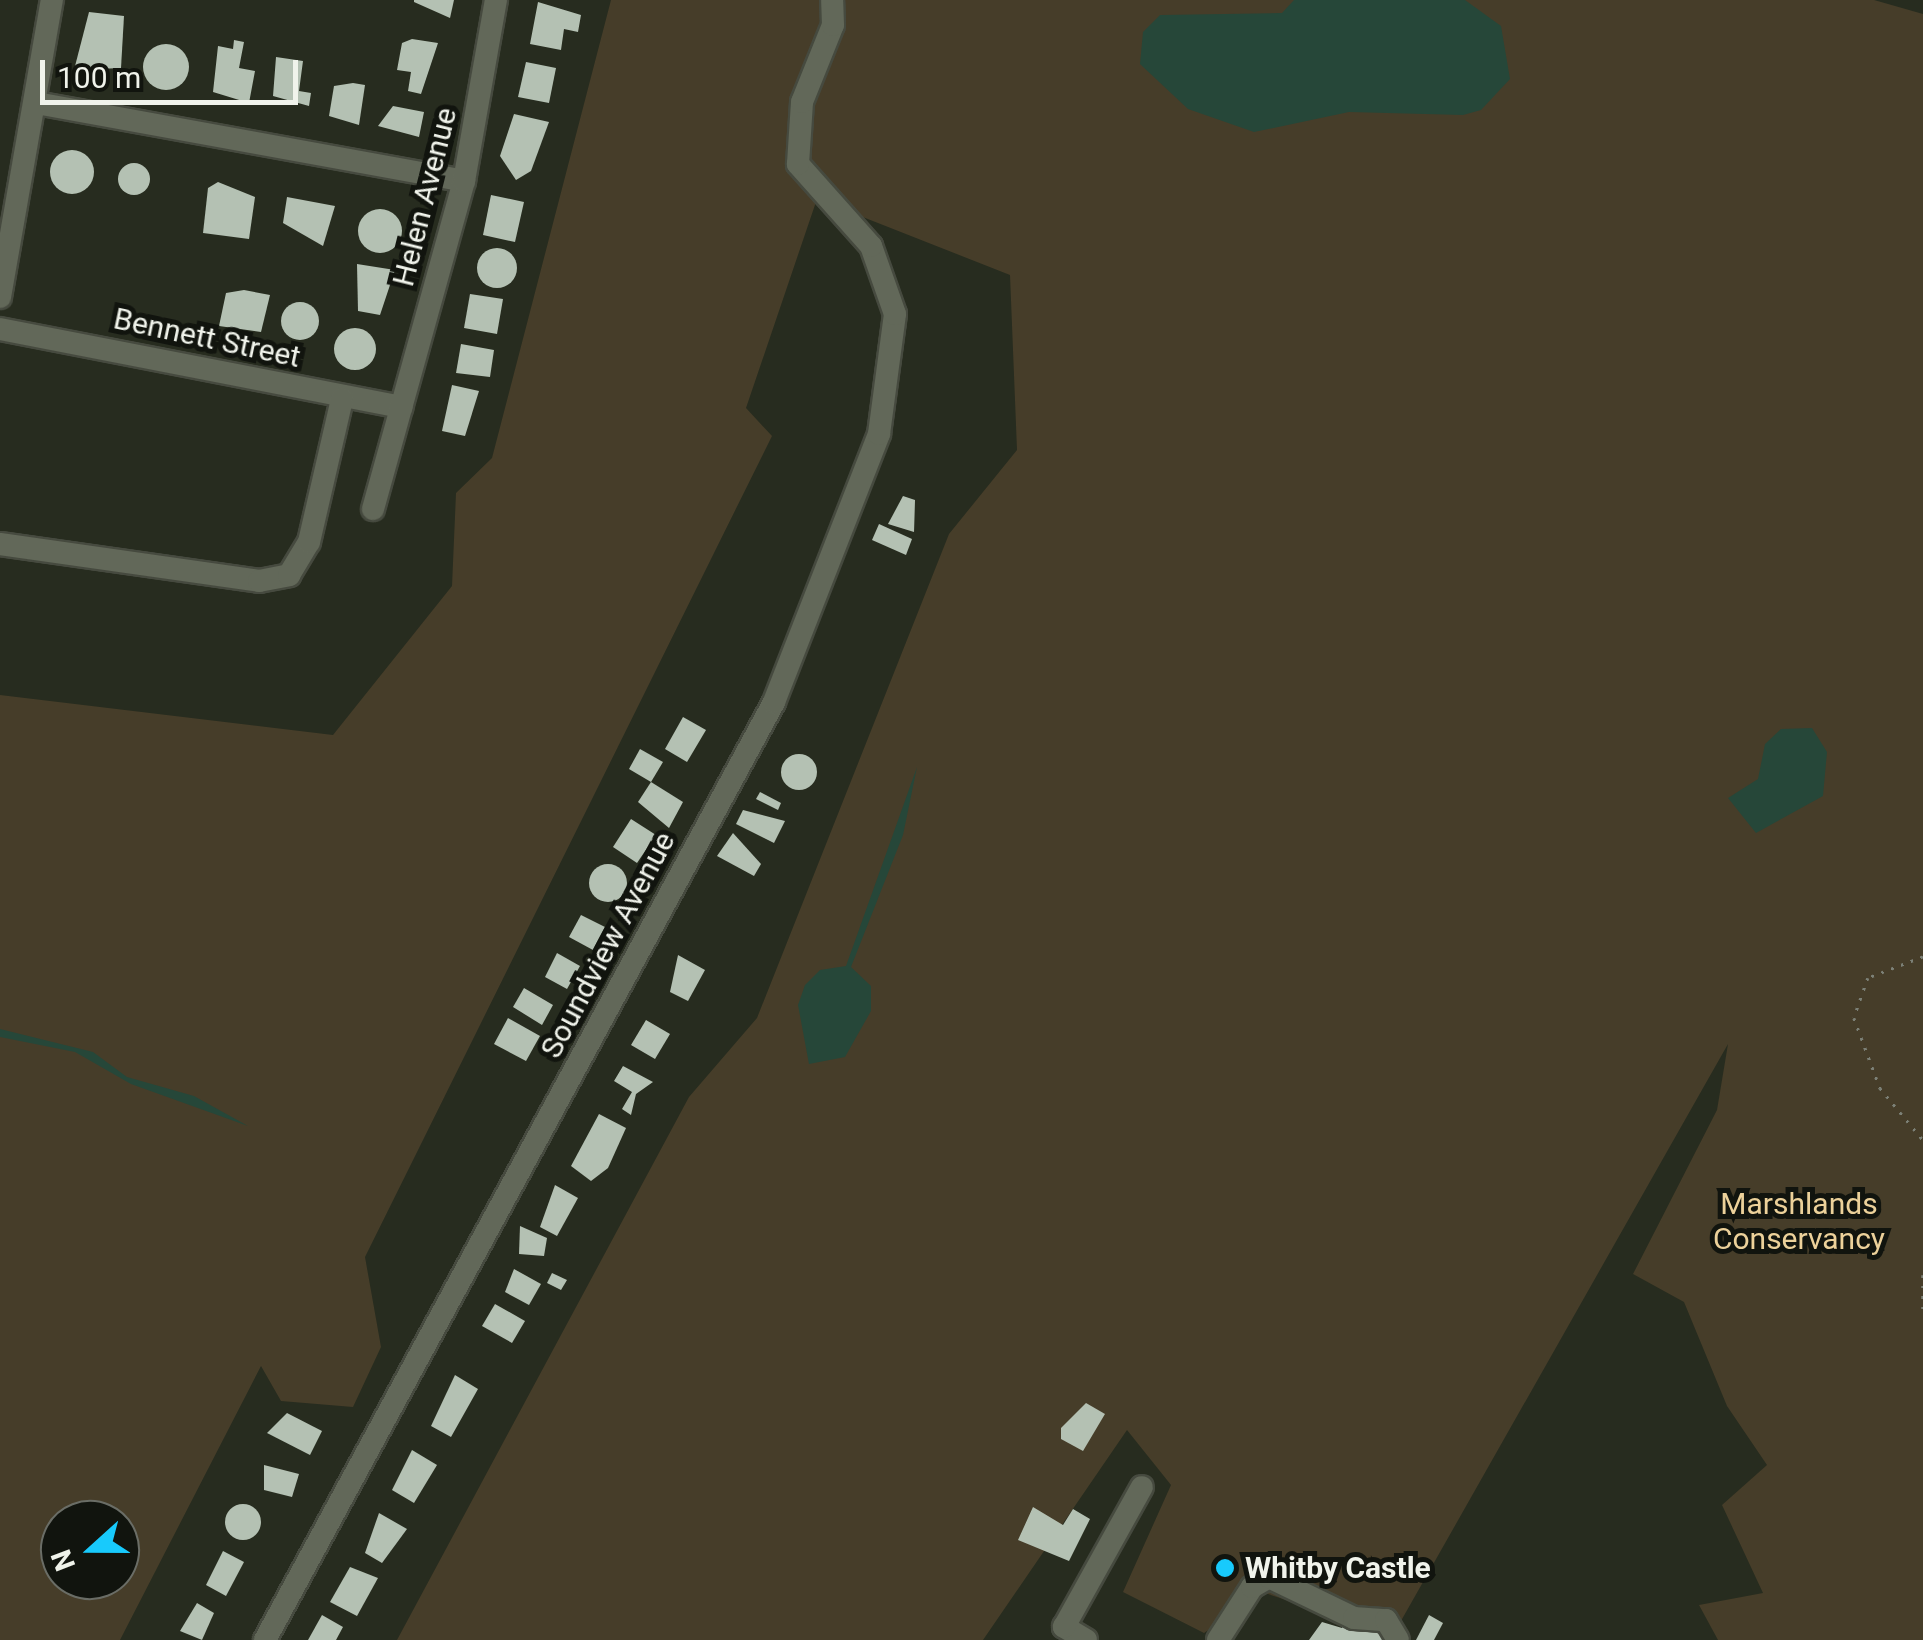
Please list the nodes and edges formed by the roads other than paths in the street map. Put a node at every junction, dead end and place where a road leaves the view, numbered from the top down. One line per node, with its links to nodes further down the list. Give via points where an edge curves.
1 (52, 0): 4 (street)
2 (496, 0): 5 (street, Helen Avenue)
3 (832, 0): 14 (street, Soundview Avenue, via 834,25 802,102 798,164 871,246 895,314 880,434 774,702)
4 (36, 102): 5 (street); 6 (street)
5 (464, 181): 9 (street, Helen Avenue)
6 (0, 296)
7 (0, 329): 8 (street, Bennett Street)
8 (342, 399): 9 (street, Bennett Street); 11 (street, via 300,564 259,581)
9 (401, 407): 10 (street, Helen Avenue)
10 (372, 508)
11 (0, 544)
12 (1142, 1487): 13 (street)
13 (1060, 1634): 15 (street)
14 (265, 1640)
15 (1086, 1640)
16 (1218, 1640): 17 (street, via 1252,1587 1269,1577 1354,1618 1386,1620)
17 (1398, 1640)

